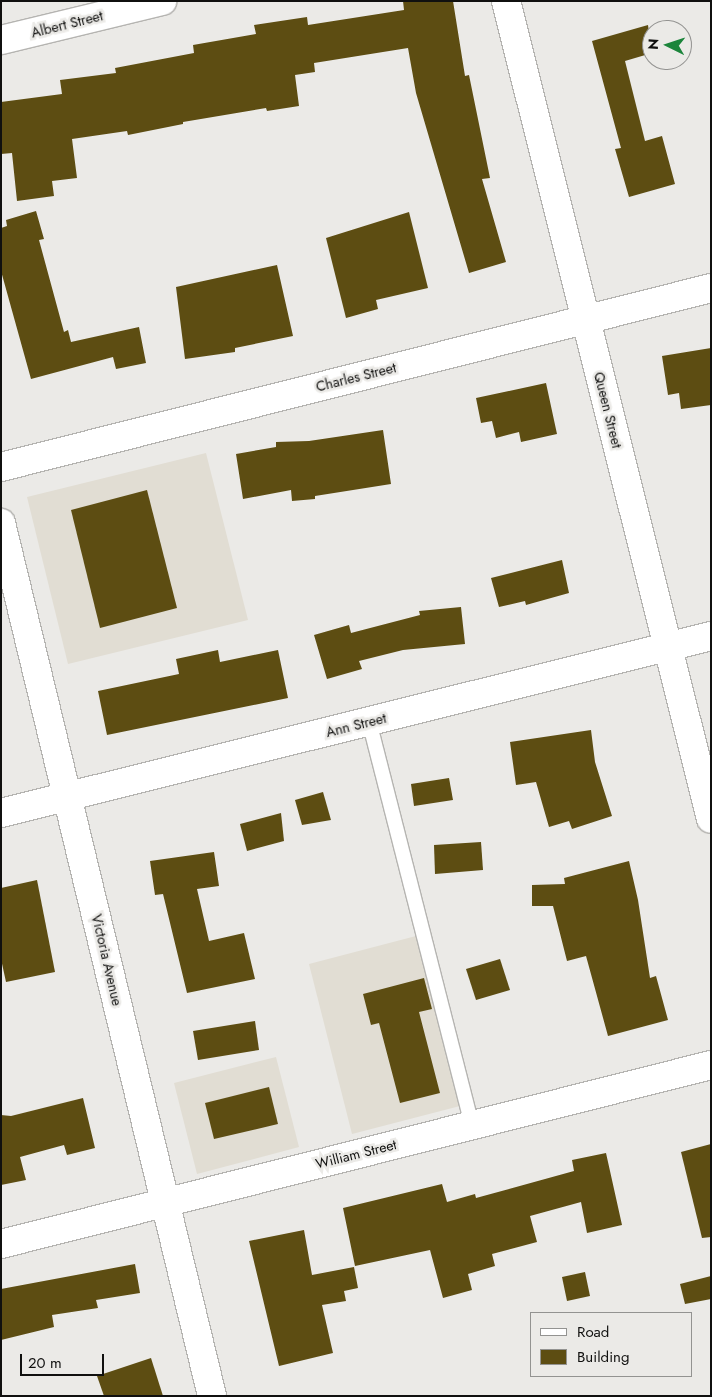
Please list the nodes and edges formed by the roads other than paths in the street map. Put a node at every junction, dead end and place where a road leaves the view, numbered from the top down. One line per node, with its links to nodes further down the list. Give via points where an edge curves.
1 (162, 1): 3 (street, Albert Street)
2 (506, 1): 5 (street, Queen Street)
3 (1, 40)
4 (711, 288): 5 (street, Charles Street)
5 (585, 319): 6 (street, Charles Street); 9 (street, Queen Street)
6 (1, 467)
7 (1, 523): 11 (street, Victoria Avenue)
8 (711, 636): 9 (street, Ann Street)
9 (667, 647): 10 (street, Ann Street); 13 (street, Queen Street)
10 (369, 721): 11 (street, Ann Street); 15 (lane)
11 (68, 796): 12 (street, Ann Street); 16 (street, Victoria Avenue)
12 (1, 813)
13 (711, 819)
14 (711, 1065): 15 (street, William Street)
15 (472, 1125): 16 (street, William Street)
16 (164, 1202): 17 (street, William Street); 18 (street, Victoria Avenue)
17 (1, 1244)
18 (212, 1396)

